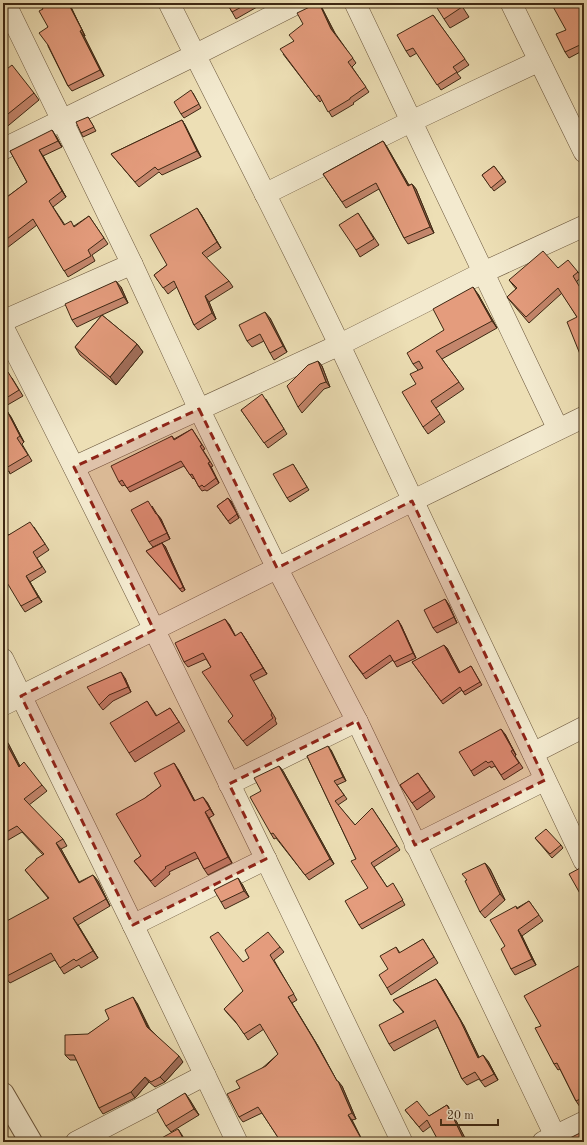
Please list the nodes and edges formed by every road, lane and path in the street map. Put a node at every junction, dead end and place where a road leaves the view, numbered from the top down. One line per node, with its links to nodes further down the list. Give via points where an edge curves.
1 (4, 3): 8 (street)
2 (169, 3): 6 (street)
3 (298, 3): 6 (street)
4 (355, 3): 9 (street)
5 (511, 3): 7 (street)
6 (195, 55): 8 (street); 12 (street)
7 (539, 61): 9 (street); 11 (street)
8 (61, 121): 10 (street); 14 (street)
9 (412, 121): 12 (street); 15 (street)
10 (3, 149)
11 (584, 152)
12 (265, 194): 18 (street)
13 (584, 226): 15 (street)
14 (132, 264): 16 (street); 19 (street)
15 (484, 272): 18 (street); 21 (street)
16 (3, 321)
17 (3, 327): 22 (street)
18 (339, 345): 19 (street); 23 (street)
19 (199, 409): 22 (street); 24 (street)
20 (584, 417): 21 (street)
21 (558, 429): 23 (street)
22 (74, 467): 25 (street)
23 (412, 501): 24 (street); 30 (street)
24 (277, 568): 25 (street); 28 (street)
25 (154, 630): 27 (street); 32 (street)
26 (3, 659): 27 (street)
27 (12, 700): 36 (street)
28 (357, 721): 32 (street); 33 (street)
29 (584, 727): 30 (street)
30 (533, 753): 31 (street)
31 (545, 780): 33 (street); 35 (street)
32 (229, 784): 34 (street)
33 (415, 844): 40 (street)
34 (266, 858): 36 (street); 44 (street)
35 (584, 861)
36 (133, 925): 37 (street)
37 (205, 1076): 42 (street); 43 (street)
38 (3, 1094): 41 (street)
39 (584, 1122): 40 (street)
40 (552, 1140)
41 (31, 1142)
42 (76, 1142)
43 (237, 1142)
44 (402, 1142)

